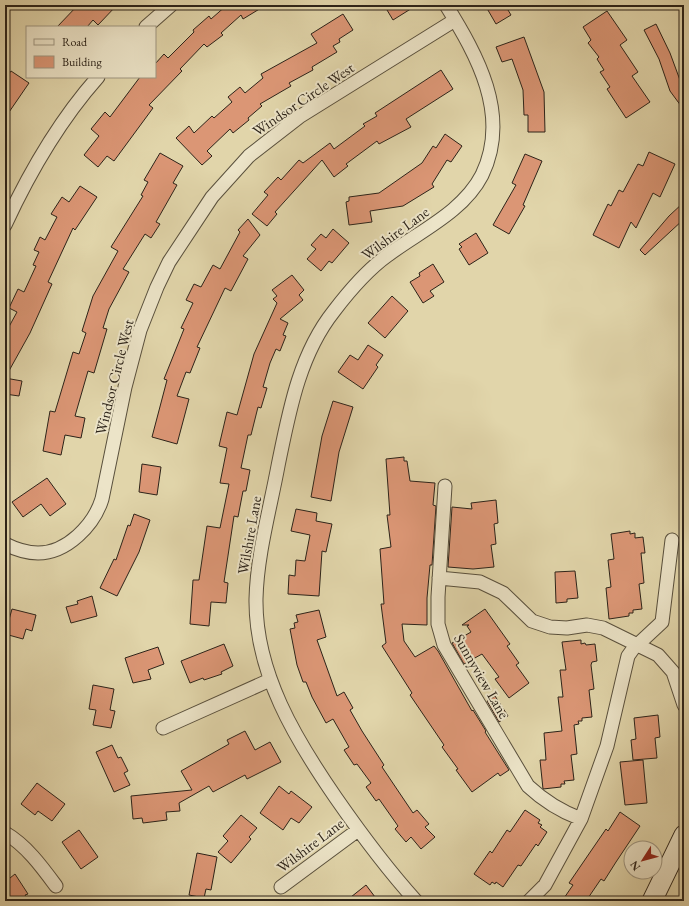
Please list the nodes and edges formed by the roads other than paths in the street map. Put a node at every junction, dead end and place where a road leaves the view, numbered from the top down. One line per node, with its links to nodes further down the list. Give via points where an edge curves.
1 (171, 5): 4 (street)
2 (446, 5): 3 (street, Wilshire Lane)
3 (455, 20): 9 (street, Windsor Circle West, via 293,121 249,156 212,197 169,262 140,330 125,387 102,499 94,517 87,526 60,547 38,553); 12 (street, Wilshire Lane, via 473,52 488,88 492,126 489,156 475,186 463,200 446,215 386,256 350,290 331,315 306,361 291,405 258,571 258,628)
4 (147, 26)
5 (97, 78): 6 (street, via 47,144)
6 (5, 225)
7 (445, 486): 10 (street, Sunnyview Lane)
8 (672, 540): 11 (street, via 662,622)
9 (5, 544)
10 (439, 578): 11 (street, via 480,582 503,593 532,621 550,627 587,625 603,628); 15 (street, Sunnyview Lane, via 438,624 444,645 528,786 543,800)
11 (637, 645): 13 (street, via 658,655 673,672); 15 (street, via 628,656 607,746)
12 (270, 680): 14 (street); 16 (street, Wilshire Lane, via 311,762)
13 (684, 705)
14 (163, 728)
15 (581, 819): 22 (street, via 545,885)
16 (358, 830): 20 (street, Wilshire Lane); 21 (street, Wilshire Lane)
17 (5, 833): 19 (street, via 35,859)
18 (684, 835): 23 (street)
19 (56, 886)
20 (281, 887)
21 (416, 901)
22 (529, 901)
23 (652, 901)

